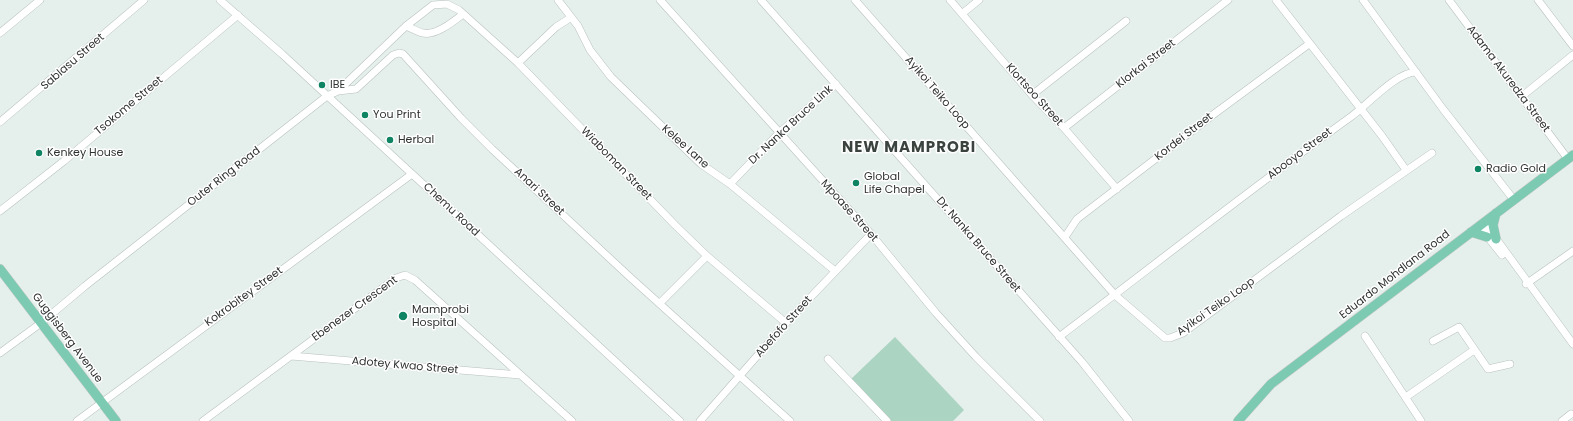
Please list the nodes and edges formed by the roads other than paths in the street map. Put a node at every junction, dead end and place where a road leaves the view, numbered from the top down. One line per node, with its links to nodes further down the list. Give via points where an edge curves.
1 (40, 0): 22 (street)
2 (144, 0): 34 (street, Sablasu Street)
3 (220, 0): 18 (street, Chemu Road)
4 (558, 0): 19 (street, Kelee Lane)
5 (660, 0): 36 (street, Mpoase Street)
6 (761, 0): 28 (street, Dr. Nanka Bruce Street)
7 (950, 0): 16 (street, Klortsoo Street)
8 (978, 0): 16 (street)
9 (1228, 0): 35 (street, Klorkai Street)
10 (1276, 0): 23 (street)
11 (1364, 0): 27 (street)
12 (1449, 0): 32 (street, Adama Akuredza Street)
13 (1538, 0): 24 (street)
14 (859, 1): 48 (street, Ayikoi Teiko Loop)
15 (447, 4): 17 (street, Wiaboman Street); 21 (street, Outer Ring Road, via 433,5)
16 (963, 13): 30 (street, Klortsoo Street)
17 (463, 14): 21 (street, via 432,33 424,34); 26 (street, Wiaboman Street)
18 (238, 16): 31 (street, Chemu Road); 44 (street, Tsokome Street)
19 (570, 18): 26 (street, via 556,26); 41 (street, Kelee Lane, via 611,77 701,164)
20 (1126, 21): 30 (street)
21 (406, 26): 29 (street, Outer Ring Road)
22 (0, 33)
23 (1309, 44): 33 (street); 42 (street, Kordei Street)
24 (1573, 46)
25 (1573, 55): 32 (street)
26 (518, 63): 51 (street, Wiaboman Street)
27 (1416, 72): 33 (street, Abooyo Street, via 1410,72 1402,77); 43 (street)
28 (836, 84): 36 (street, Dr. Nanka Bruce Link); 60 (street, Dr. Nanka Bruce Street)
29 (338, 91): 31 (street, Outer Ring Road); 56 (street, Anari Street, via 356,89 393,55 403,54 467,124)
30 (1032, 95): 35 (street, Klortsoo Street)
31 (327, 96): 40 (street, Chemu Road); 57 (street, Outer Ring Road)
32 (1521, 97): 38 (street, Adama Akuredza Street)
33 (1361, 109): 39 (street); 55 (street, Abooyo Street, via 1294,157)
34 (0, 122)
35 (1064, 128): 42 (street, Klortsoo Street)
36 (779, 133): 41 (street, Dr. Nanka Bruce Link); 47 (street, Mpoase Street)
37 (1432, 153): 39 (street, Ayikoi Teiko Loop)
38 (1570, 157): 43 (main road, Eduardo Mohdlana Road)
39 (1406, 170): 55 (street, Ayikoi Teiko Loop, via 1175,337 1165,338)
40 (412, 174): 71 (street, Kokrobitey Street); 77 (street, Chemu Road)
41 (730, 184): 53 (street, Kelee Lane)
42 (1117, 189): 48 (street, Kordei Street, via 1077,219)
43 (1514, 200): 45 (main road, Eduardo Mohdlana Road)
44 (0, 211)
45 (1496, 213): 46 (main road, Eduardo Mohdlana Road); 49 (main road)
46 (1478, 227): 49 (main road); 49 (street); 83 (main road, Eduardo Mohdlana Road, via 1271,384)
47 (871, 234): 53 (street, Abefofo Street); 81 (street, Mpoase Street, via 976,357)
48 (1065, 236): 55 (street, Ayikoi Teiko Loop)
49 (1492, 238): 54 (street)
50 (1573, 251): 54 (street)
51 (707, 256): 56 (street); 58 (street, Wiaboman Street)
52 (0, 269): 57 (main road, Guggisberg Avenue)
53 (835, 271): 58 (street, Abefofo Street)
54 (1528, 284): 62 (street)
55 (1116, 295): 60 (street, Abooyo Street)
56 (660, 303): 69 (street, Anari Street)
57 (41, 323): 64 (street, Outer Ring Road); 71 (main road, Guggisberg Avenue)
58 (786, 323): 69 (street, Abefofo Street)
59 (1365, 336): 70 (street)
60 (1059, 337): 82 (street, Dr. Nanka Bruce Street)
61 (1433, 341): 63 (street, via 1459,327)
62 (1573, 344)
63 (1474, 350): 67 (street, via 1488,369); 70 (street)
64 (0, 353)
65 (291, 356): 68 (street, Adotey Kwao Street); 68 (street, Ebenezer Crescent, via 396,278 405,275 415,280); 73 (street, Ebenezer Crescent)
66 (828, 359): 80 (street)
67 (1510, 364)
68 (520, 375): 76 (street, Ebenezer Crescent)
69 (740, 376): 78 (street, Abefofo Street); 79 (street, Anari Street)
70 (1406, 397): 84 (street)
71 (101, 403): 74 (street, Kokrobitey Street); 75 (main road, Guggisberg Avenue)
72 (1571, 414): 85 (street)
73 (205, 420)
74 (77, 421)
75 (116, 421)
76 (572, 421)
77 (680, 421)
78 (700, 421)
79 (790, 421)
80 (887, 421)
81 (1040, 421)
82 (1129, 421)
83 (1238, 421)
84 (1421, 421)
85 (1562, 421)

